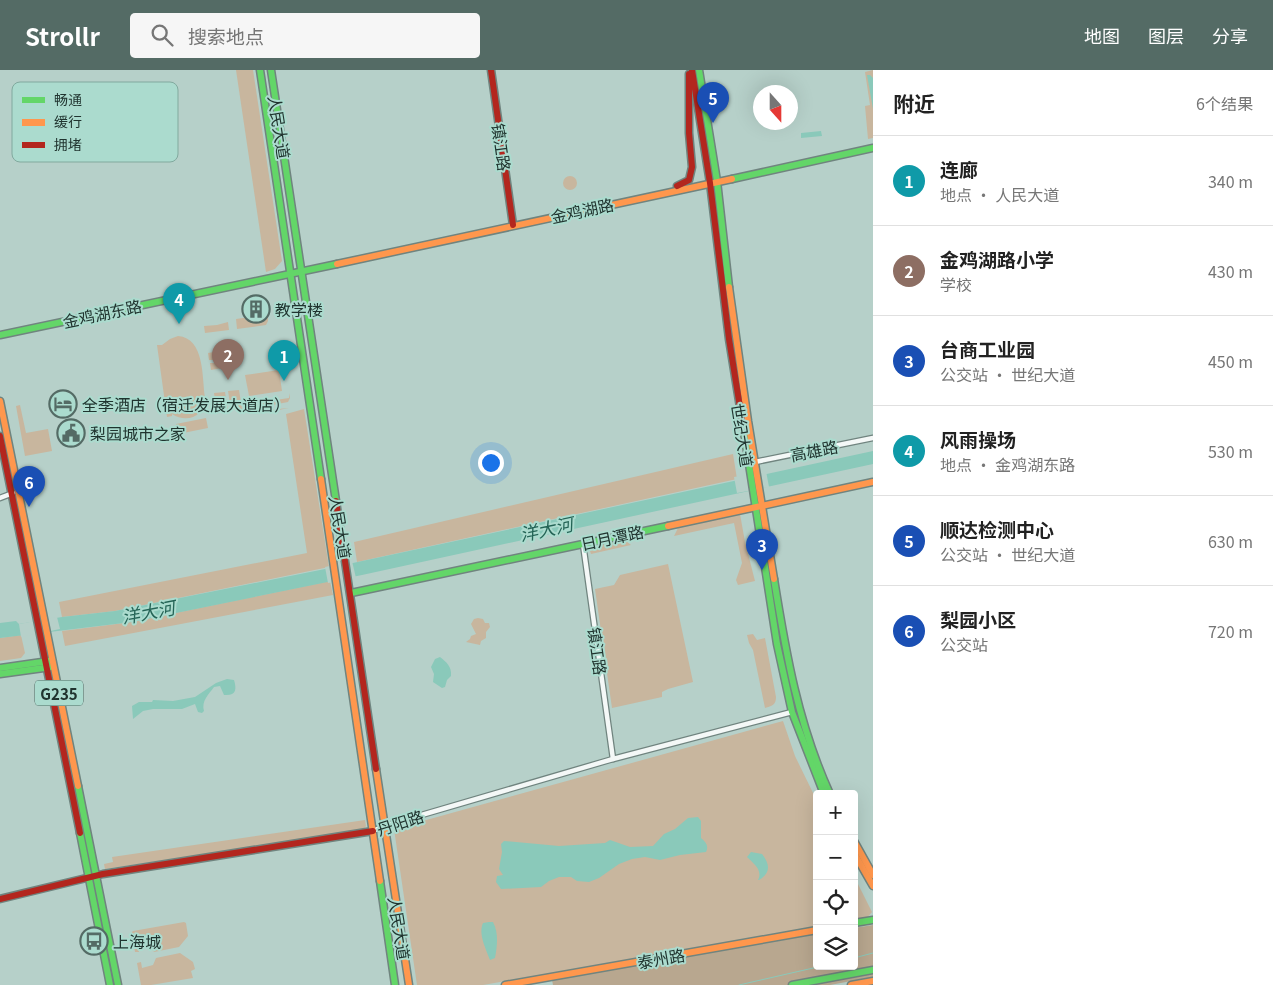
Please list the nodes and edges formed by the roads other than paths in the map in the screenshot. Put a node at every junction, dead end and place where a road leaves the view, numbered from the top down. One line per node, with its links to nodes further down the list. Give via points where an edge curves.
1 (260, 70): 11 (main road, 人民大道)
2 (271, 70): 10 (main road, 人民大道)
3 (491, 70): 9 (main road, 镇江路)
4 (690, 70): 7 (main road, 世纪大道); 8 (main road, via 691,174 684,184)
5 (699, 70): 7 (main road, 世纪大道)
6 (873, 148): 7 (main road, 金鸡湖路)
7 (713, 182): 8 (main road, 金鸡湖路); 20 (main road, 世纪大道); 25 (main road, 世纪大道, via 729,339)
8 (658, 194): 9 (main road, 金鸡湖路)
9 (513, 225): 12 (main road, 金鸡湖路)
10 (296, 236): 11 (main road); 12 (main road, 人民大道)
11 (286, 238): 13 (main road, 人民大道)
12 (301, 272): 13 (main road, 金鸡湖路); 14 (main road, 人民大道)
13 (292, 274): 15 (main road, 人民大道); 16 (main road, 金鸡湖东路)
14 (306, 302): 15 (main road, via 300,300); 27 (main road, 人民大道)
15 (296, 305): 35 (main road, 人民大道)
16 (0, 335)
17 (0, 401): 22 (main road, G235)
18 (0, 436): 22 (main road, G235)
19 (873, 438): 20 (street, 高雄路)
20 (754, 462): 24 (main road, 世纪大道)
21 (873, 482): 24 (main road, 日月潭路)
22 (15, 492): 23 (street); 28 (main road, G235)
23 (0, 498)
24 (762, 505): 25 (main road, 日月潭路); 34 (main road, 世纪大道, via 795,699)
25 (754, 506): 26 (main road, 日月潭路); 31 (main road, 世纪大道)
26 (583, 544): 27 (main road, 日月潭路); 32 (street, 镇江路)
27 (351, 593): 36 (main road, 人民大道)
28 (49, 664): 29 (main road); 30 (main road); 42 (main road, G235)
29 (0, 668)
30 (0, 674)
31 (792, 712): 32 (street, 丹阳路); 33 (main road, 世纪大道)
32 (613, 760): 37 (street, 丹阳路)
33 (822, 790)
34 (828, 790)
35 (367, 791): 36 (main road, via 373,796); 38 (main road, 人民大道)
36 (379, 791): 37 (main road, 人民大道)
37 (384, 826): 38 (street, 丹阳路); 53 (main road, 人民大道)
38 (373, 831): 42 (main road, 丹阳路); 52 (main road, 人民大道)
39 (858, 848): 41 (main road)
40 (858, 860): 43 (main road)
41 (873, 875)
42 (92, 877): 44 (main road, 丹阳路); 50 (main road, G235); 51 (main road, G235)
43 (873, 886)
44 (0, 899)
45 (873, 920): 46 (main road)
46 (858, 922)
47 (813, 931): 54 (main road, 泰州路)
48 (873, 970): 55 (main road)
49 (873, 981): 56 (main road)
50 (110, 985)
51 (118, 985)
52 (395, 985)
53 (409, 985)
54 (505, 985)
55 (792, 985)
56 (851, 985)

